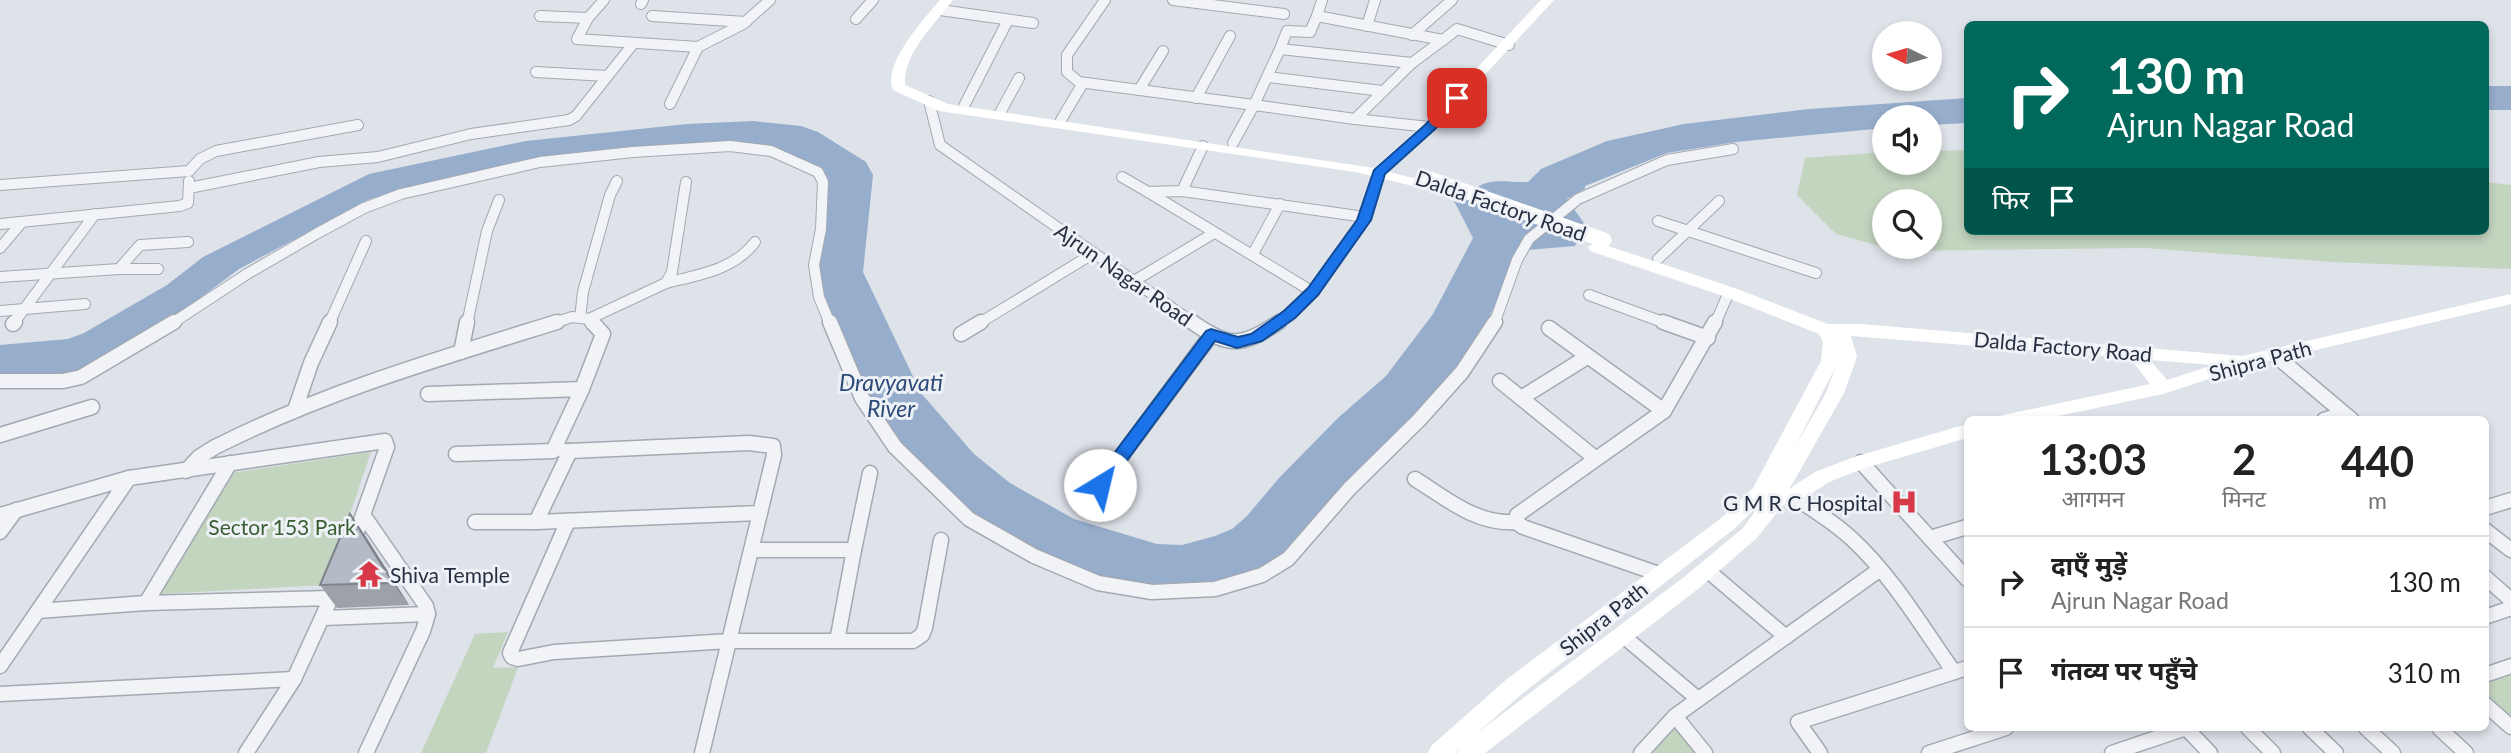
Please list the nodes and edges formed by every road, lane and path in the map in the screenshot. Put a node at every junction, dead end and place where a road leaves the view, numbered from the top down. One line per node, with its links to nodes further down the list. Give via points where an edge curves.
1 (604, 0): 15 (street)
2 (771, 0): 18 (street)
3 (873, 0): 16 (street)
4 (1105, 0): 34 (street, via 1067,55 1067,72)
5 (1173, 0): 11 (street)
6 (1322, 0): 14 (street)
7 (1375, 0): 20 (street)
8 (1452, 0): 21 (street)
9 (1548, 0): 25 (street, Ajrun Nagar Road)
10 (943, 5): 17 (street); 38 (street, Dalda Factory Road, via 897,74 898,88)
11 (1284, 14)
12 (540, 16): 15 (street)
13 (652, 16): 18 (street)
14 (1317, 16): 20 (street); 27 (street, via 1310,32 1287,31)
15 (589, 18): 24 (street, via 577,40)
16 (856, 19)
17 (1008, 20): 19 (street); 40 (street)
18 (746, 22): 26 (street)
19 (1033, 23)
20 (1367, 26): 21 (street)
21 (1412, 34): 23 (street)
22 (1230, 36): 37 (street)
23 (1443, 40): 25 (street, via 1457,29); 29 (street)
24 (633, 44): 26 (street); 31 (street)
25 (1509, 45): 46 (street, Ajrun Nagar Road)
26 (698, 47): 39 (street)
27 (1280, 49): 29 (street); 32 (street)
28 (1163, 51): 35 (street)
29 (1412, 63): 36 (street)
30 (536, 72): 31 (street)
31 (607, 76): 56 (street, via 576,116 563,122 471,134 378,157 319,162)
32 (1268, 77): 36 (street); 41 (street)
33 (1019, 78): 42 (street)
34 (1083, 83): 35 (street); 44 (street)
35 (1139, 90): 37 (street)
36 (1382, 91): 43 (street)
37 (1196, 98): 41 (street)
38 (934, 103): 40 (street, Dalda Factory Road); 48 (street, Dalda Factory Road, via 968,112); 74 (street, Ajrun Nagar Road, via 940,145)
39 (670, 104)
40 (964, 106): 42 (street, Dalda Factory Road)
41 (1254, 106): 43 (street); 47 (street)
42 (1001, 111): 44 (street, Dalda Factory Road)
43 (1355, 119): 46 (street)
44 (1061, 120): 47 (street, Dalda Factory Road)
45 (358, 125): 51 (street, via 216,151)
46 (1429, 127): 50 (street, Ajrun Nagar Road)
47 (1233, 144): 50 (street, Dalda Factory Road)
48 (1203, 146): 50 (street, Dalda Factory Road); 57 (street)
49 (1733, 149): 103 (street, via 1667,160 1578,199 1529,239 1492,330 1436,401 1288,559 1262,575 1215,589 1152,592 1098,583 1034,556 969,519 895,447 862,398 819,296 814,265 823,182 818,172 771,151 730,146 540,162 401,194 316,234 81,377)
50 (1383, 169): 63 (street, Ajrun Nagar Road); 72 (street, Dalda Factory Road)
51 (188, 171): 55 (street); 56 (street)
52 (1122, 177): 58 (street)
53 (617, 181): 91 (street, via 583,292)
54 (687, 183): 83 (street, via 672,272)
55 (0, 185)
56 (188, 188): 62 (street, via 190,199 180,206)
57 (1182, 191): 58 (street); 61 (street)
58 (1148, 192): 68 (street)
59 (499, 200): 98 (street, via 487,231)
60 (1719, 201): 67 (street)
61 (1280, 204): 63 (street); 75 (street)
62 (95, 214): 65 (street); 80 (street)
63 (1365, 217): 84 (street, Ajrun Nagar Road)
64 (1658, 221): 67 (street)
65 (22, 222): 66 (street); 73 (street)
66 (0, 224)
67 (1687, 229): 76 (street); 79 (street)
68 (1214, 233): 75 (street); 82 (street)
69 (366, 241): 110 (street)
70 (188, 242): 77 (street, via 140,245)
71 (754, 242): 83 (street, via 748,253 721,267)
72 (1600, 244): 76 (street, Dalda Factory Road); 85 (street, Dalda Factory Road)
73 (0, 248)
74 (1094, 253): 82 (street, Ajrun Nagar Road); 95 (street)
75 (1253, 254): 84 (street)
76 (1658, 259): 94 (street, Dalda Factory Road, via 1829,320)
77 (119, 269): 78 (street); 80 (street)
78 (158, 269)
79 (1816, 273)
80 (52, 274): 81 (street); 89 (street)
81 (0, 277)
82 (1135, 281): 96 (street, Ajrun Nagar Road)
83 (666, 283): 91 (street)
84 (1313, 292): 96 (street, Ajrun Nagar Road, via 1256,337 1237,343)
85 (1729, 292): 94 (street, Dalda Factory Road); 97 (street)
86 (1589, 295): 97 (street)
87 (2511, 299): 100 (street, Shipra Path)
88 (85, 304): 89 (street)
89 (27, 308): 90 (street); 92 (street)
90 (0, 311)
91 (584, 318): 98 (street, via 572,317); 105 (street, via 603,334)
92 (13, 324)
93 (1549, 328): 101 (street)
94 (1833, 330): 99 (street, Dalda Factory Road); 127 (street, via 1848,357 1813,435)
95 (961, 334)
96 (1211, 335): 126 (street)
97 (1708, 338): 111 (street)
98 (461, 352): 110 (street)
99 (2134, 352): 102 (street, Dalda Factory Road); 106 (street)
100 (2275, 355): 102 (street, Shipra Path); 113 (street)
101 (1587, 357): 108 (street); 111 (street)
102 (2243, 362): 106 (street, Shipra Path)
103 (0, 381)
104 (1500, 381): 108 (street)
105 (582, 388): 107 (street); 116 (street)
106 (2163, 388): 112 (street, Shipra Path)
107 (428, 394)
108 (1521, 398): 119 (street)
109 (92, 407): 115 (street)
110 (295, 410): 122 (street, via 204,453)
111 (1664, 411): 119 (street)
112 (2027, 416)
113 (2347, 416)
114 (1964, 432): 120 (street, Shipra Path)
115 (0, 435)
116 (553, 451): 117 (street); 118 (street)
117 (570, 451): 131 (street, via 766,443 773,446 775,455); 136 (street)
118 (456, 454)
119 (1595, 458): 137 (street, via 1517,515)
120 (1861, 462): 127 (street, Shipra Path); 141 (street)
121 (230, 463): 122 (street); 133 (street, via 385,441); 153 (street)
122 (186, 471): 124 (street)
123 (870, 473): 144 (street)
124 (129, 478): 130 (street); 155 (street)
125 (1415, 479): 137 (street, via 1484,520)
126 (1100, 485)
127 (1773, 498): 147 (street, Shipra Path, via 1750,533); 148 (street, via 1836,526); 149 (street, Shipra Path, via 1727,524)
128 (2511, 500): 129 (street)
129 (2489, 507)
130 (16, 509): 132 (street); 139 (street)
131 (760, 513): 134 (street); 143 (street)
132 (0, 515)
133 (364, 516): 146 (street); 156 (street)
134 (568, 521): 136 (street); 161 (street, via 512,657)
135 (475, 522): 136 (street)
136 (536, 522)
137 (1516, 522): 149 (street)
138 (1964, 528): 141 (street)
139 (0, 532)
140 (2489, 533): 145 (street)
141 (1930, 538): 150 (street)
142 (941, 540): 162 (street, via 922,635 913,641)
143 (753, 550): 144 (street); 161 (street)
144 (854, 550): 162 (street)
145 (2511, 550)
146 (346, 560)
147 (1707, 570): 159 (street, Shipra Path); 160 (street)
148 (1879, 570): 160 (street); 165 (street)
149 (1660, 574): 183 (street, Shipra Path, via 1515,686)
150 (1964, 576)
151 (2489, 581): 152 (street)
152 (2511, 600)
153 (146, 603): 155 (street); 158 (street, via 333,592)
154 (2511, 608): 157 (street)
155 (38, 611): 163 (street)
156 (428, 614): 158 (street); 181 (street)
157 (2489, 616)
158 (323, 618): 167 (street)
159 (1622, 635): 169 (street); 184 (street, Shipra Path)
160 (1786, 637): 169 (street)
161 (729, 641): 162 (street); 182 (street)
162 (837, 641)
163 (0, 666)
164 (2511, 666): 166 (street)
165 (1961, 670): 187 (street, via 1798,722)
166 (2489, 674)
167 (294, 680): 168 (street); 180 (street)
168 (0, 694)
169 (1698, 699): 171 (street)
170 (2489, 708): 172 (street)
171 (1675, 716): 185 (street); 186 (street)
172 (2511, 727)
173 (1997, 731): 188 (street)
174 (2177, 731): 189 (street)
175 (2189, 731): 190 (street)
176 (2251, 731): 191 (street)
177 (2314, 731): 192 (street)
178 (2369, 731): 193 (street)
179 (2442, 731): 194 (street)
180 (246, 753)
181 (366, 753)
182 (702, 753)
183 (1439, 753)
184 (1468, 753)
185 (1641, 753)
186 (1704, 753)
187 (1820, 753)
188 (1929, 753)
189 (2112, 753)
190 (2210, 753)
191 (2273, 753)
192 (2336, 753)
193 (2393, 753)
194 (2466, 753)

